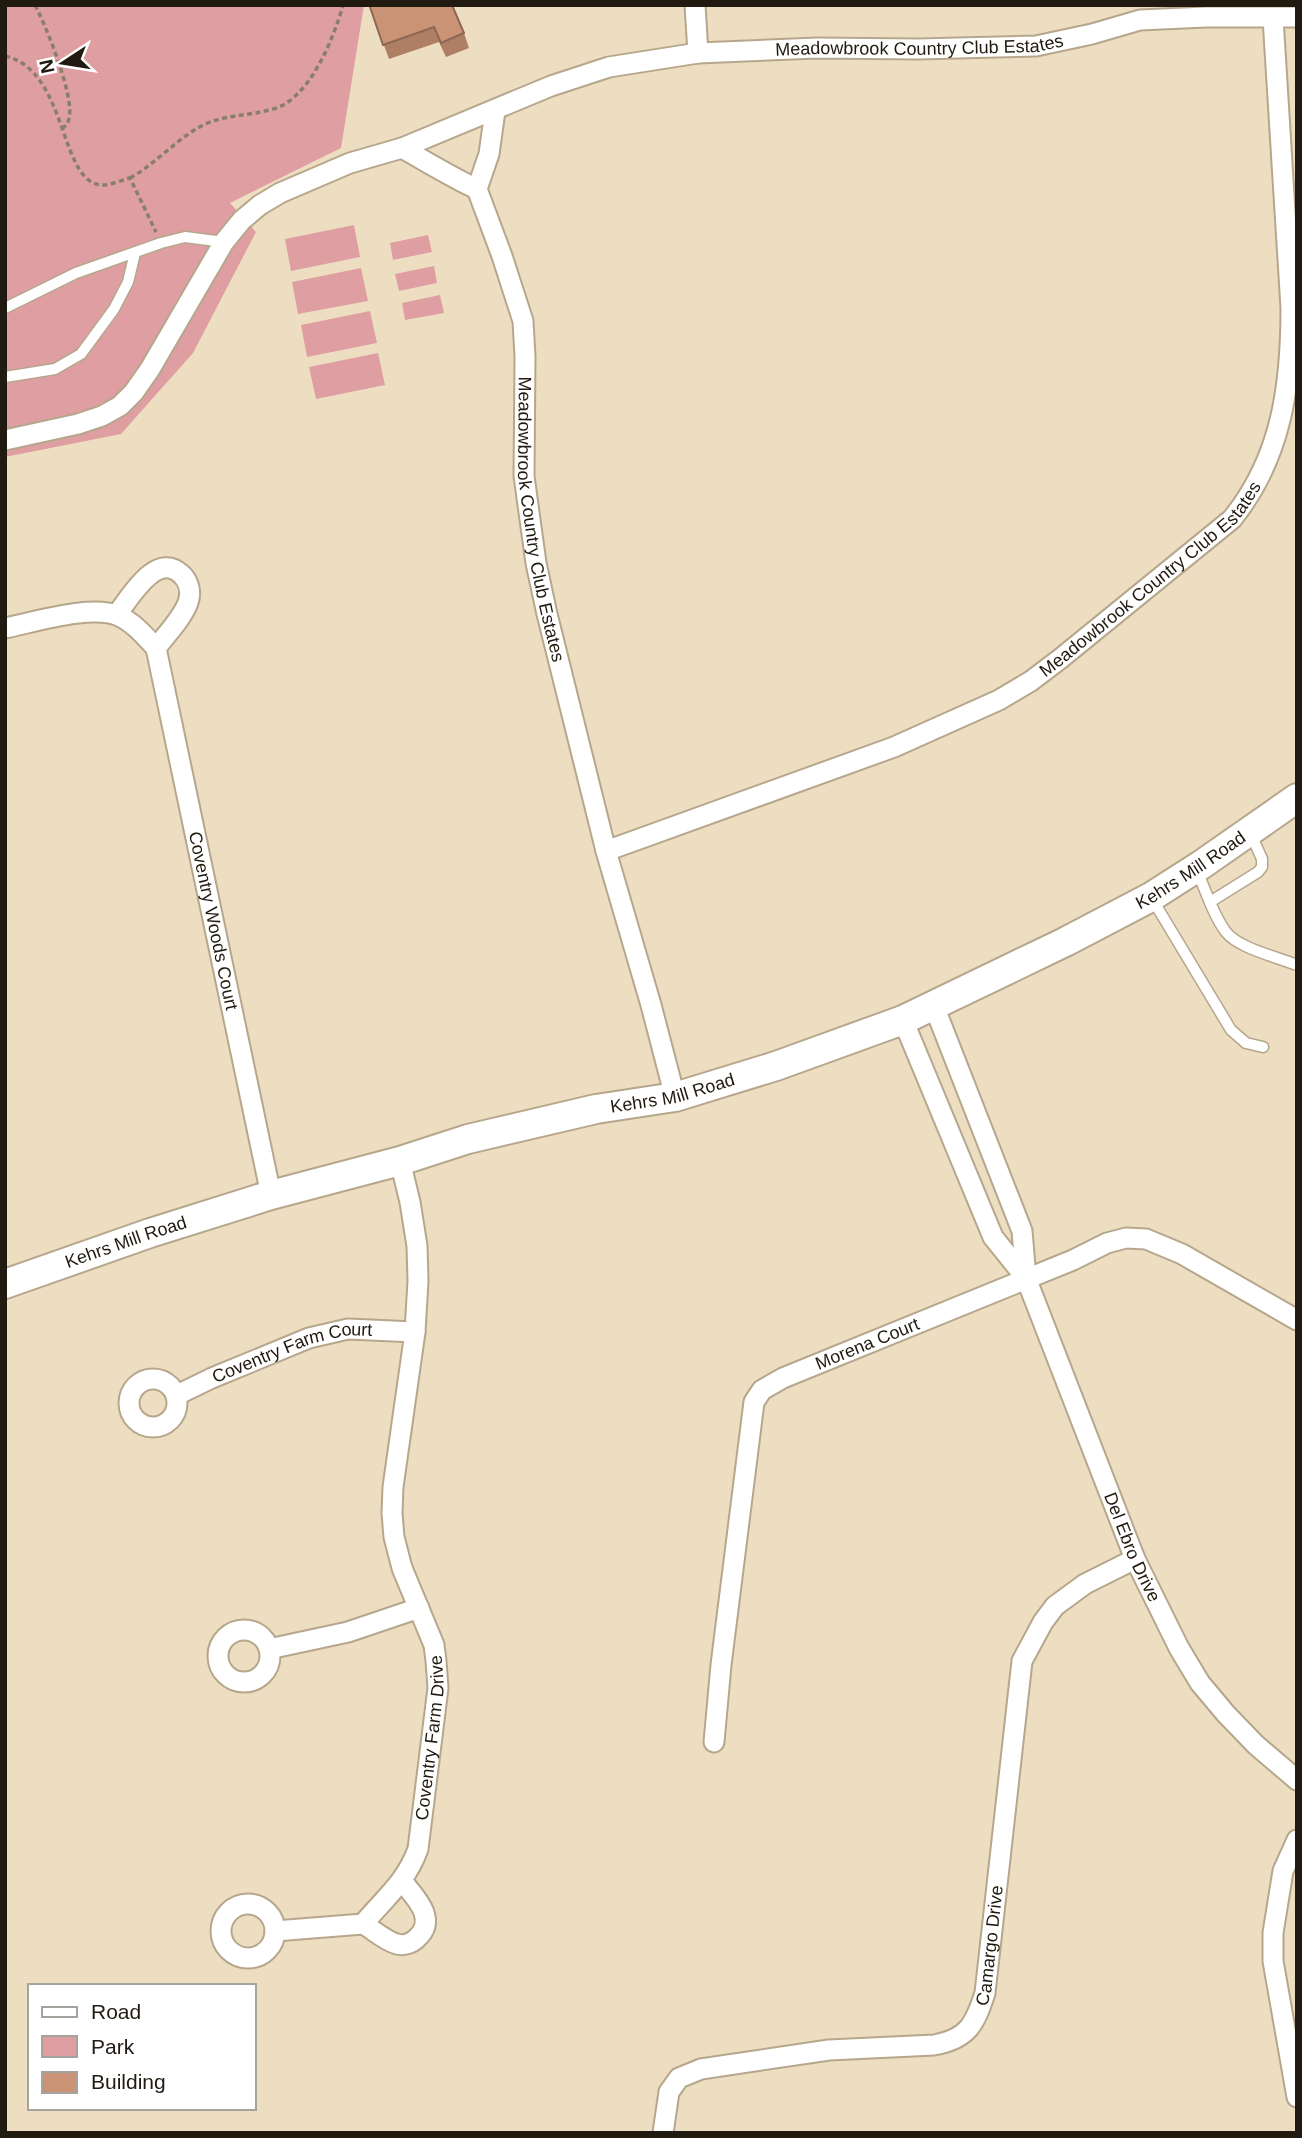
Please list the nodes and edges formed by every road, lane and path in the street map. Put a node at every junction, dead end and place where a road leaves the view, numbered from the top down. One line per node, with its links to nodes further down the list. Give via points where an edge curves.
1 (35, 5): 10 (path, via 63,78 70,114)
2 (343, 5): 12 (path, via 336,28 295,99 275,109 223,117 202,126)
3 (695, 5): 7 (street)
4 (1140, 12): 6 (street, Meadowbrook Country Club Estates); 7 (street, Meadowbrook Country Club Estates, via 1092,34 1036,46)
5 (1297, 17): 6 (street, Meadowbrook Country Club Estates)
6 (1273, 18): 25 (street, Meadowbrook Country Club Estates, via 1291,355 1286,398 1264,470 1249,498 1232,519 1060,659 999,700 863,760)
7 (698, 53): 9 (street, Meadowbrook Country Club Estates, via 609,67)
8 (5, 56): 10 (path, via 41,80)
9 (495, 111): 11 (street, Meadowbrook Country Club Estates); 13 (street, via 489,154)
10 (62, 129): 12 (path, via 77,167 88,180 103,185)
11 (401, 148): 13 (street); 14 (street, Meadowbrook Country Club Estates, via 350,163 280,193 242,220)
12 (131, 178): 15 (path)
13 (477, 189): 25 (street, Meadowbrook Country Club Estates, via 523,321 524,476 536,563)
14 (224, 242): 15 (lane, via 184,237); 19 (street, Meadowbrook Country Club Estates, via 150,369 120,406 78,424)
15 (161, 243): 16 (lane)
16 (135, 253): 17 (lane, via 76,273); 18 (lane, via 128,282 114,309 81,354 55,369)
17 (5, 308)
18 (5, 377)
19 (5, 440)
20 (117, 614): 21 (street, via 93,611); 22 (street); 22 (street, via 149,574 165,568 181,574 188,583 189,600)
21 (5, 628)
22 (156, 648): 35 (street, Coventry Woods Court)
23 (1296, 802): 24 (main road, Kehrs Mill Road)
24 (1250, 831): 26 (main road, Kehrs Mill Road); 28 (lane, via 1262,867)
25 (606, 851): 33 (street, Meadowbrook Country Club Estates)
26 (1196, 868): 27 (main road, Kehrs Mill Road); 28 (lane)
27 (1151, 897): 30 (main road, Kehrs Mill Road); 32 (lane, via 1231,1030 1246,1043)
28 (1210, 902): 29 (lane, via 1236,941)
29 (1297, 965)
30 (934, 1006): 31 (main road, Kehrs Mill Road); 36 (street, Del Ebro Drive, via 1022,1231)
31 (903, 1020): 33 (main road, Kehrs Mill Road); 36 (street, Del Ebro Drive, via 993,1237)
32 (1263, 1047)
33 (675, 1097): 34 (main road, Kehrs Mill Road, via 596,1108)
34 (400, 1161): 35 (main road, Kehrs Mill Road); 39 (street, Coventry Farm Drive, via 417,1246)
35 (271, 1195): 37 (main road, Kehrs Mill Road)
36 (1026, 1278): 38 (street, Morena Court, via 1107,1242 1146,1239 1182,1254); 41 (street, Del Ebro Drive); 44 (street, Morena Court, via 762,1390 754,1402)
37 (5, 1284)
38 (1297, 1320)
39 (415, 1332): 40 (street, Coventry Farm Court, via 348,1329 309,1338); 42 (street, Coventry Farm Drive, via 392,1513 402,1568)
40 (177, 1395)
41 (1135, 1559): 45 (street, Del Ebro Drive, via 1200,1683 1256,1745); 51 (street, Camargo Drive, via 1085,1584 1055,1606 1022,1661 985,1993 969,2028 934,2045 829,2050 701,2069 679,2078 669,2092)
42 (419, 1608): 43 (street, via 348,1632); 47 (street, Coventry Farm Drive, via 434,1646 438,1688 418,1849)
43 (269, 1649)
44 (715, 1742)
45 (1297, 1780)
46 (1297, 1840): 50 (street, via 1283,1871 1273,1933 1273,1961)
47 (402, 1881): 48 (street, Coventry Farm Drive); 48 (street, via 424,1911 425,1928 419,1937 395,1944)
48 (363, 1924): 49 (street)
49 (275, 1931)
50 (1297, 2097)
51 (663, 2133)

